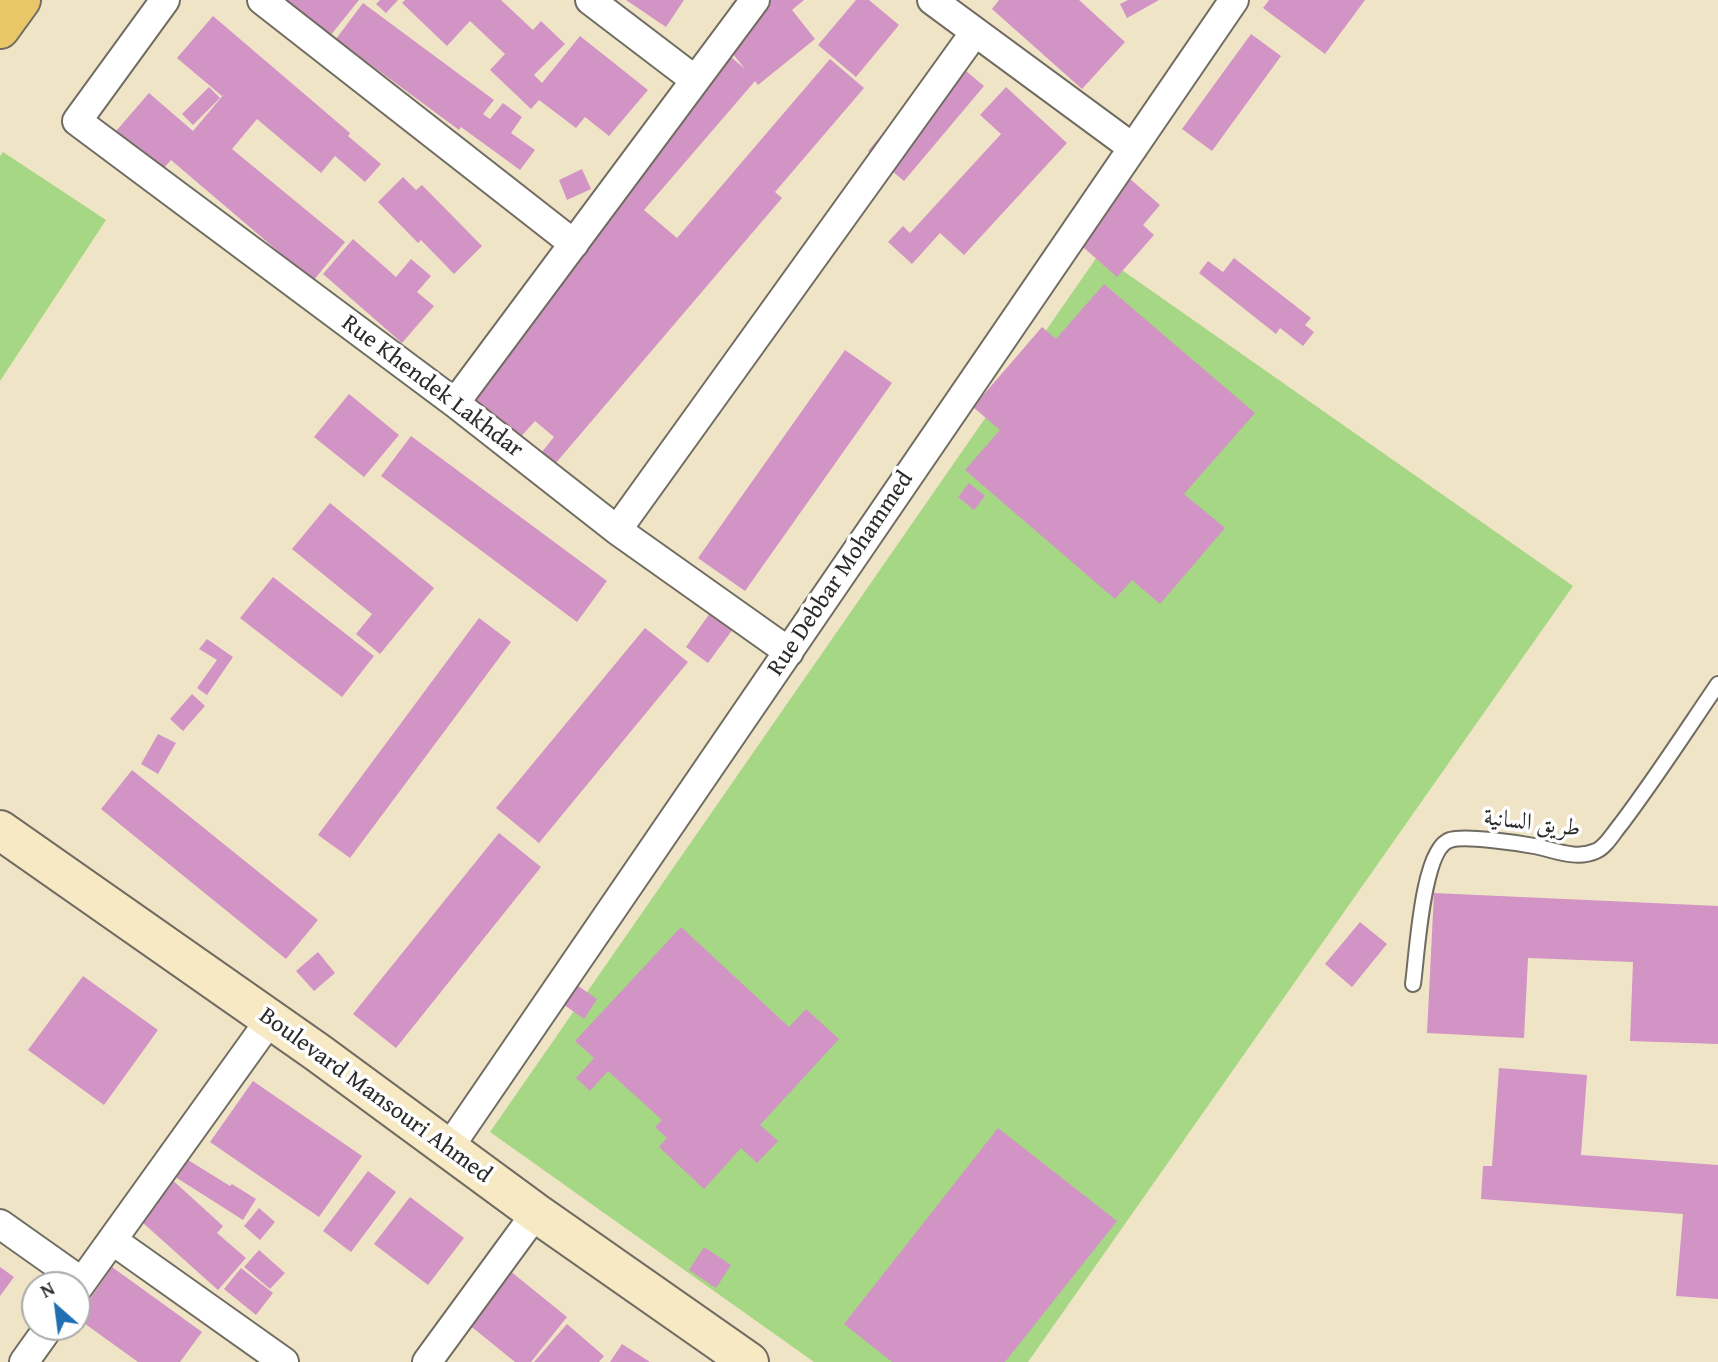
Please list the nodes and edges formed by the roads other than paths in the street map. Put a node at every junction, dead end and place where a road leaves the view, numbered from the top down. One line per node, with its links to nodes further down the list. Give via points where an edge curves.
1 (21, 0): 8 (highway)
2 (164, 0): 13 (street, Rue Khendek Lakhdar, via 77,121)
3 (262, 0): 12 (street)
4 (590, 0): 10 (street)
5 (755, 0): 10 (street)
6 (932, 0): 9 (street)
7 (1234, 0): 11 (street, Rue Debbar Mohammed)
8 (0, 29)
9 (975, 32): 11 (street); 14 (street)
10 (695, 80): 12 (street)
11 (1133, 148): 15 (street, Rue Debbar Mohammed)
12 (573, 244): 13 (street)
13 (455, 403): 14 (street, Rue Khendek Lakhdar)
14 (617, 530): 15 (street, Rue Khendek Lakhdar)
15 (789, 652): 20 (street, Rue Debbar Mohammed)
16 (1718, 684): 18 (lane, طريق السانية, via 1600,850 1566,854 1463,839 1439,846 1427,876)
17 (0, 830): 19 (main road, Boulevard Mansouri Ahmed)
18 (1413, 984)
19 (271, 1020): 20 (main road, Boulevard Mansouri Ahmed); 23 (street)
20 (448, 1149): 21 (main road, Boulevard Mansouri Ahmed)
21 (536, 1213): 29 (street); 30 (main road, Boulevard Mansouri Ahmed)
22 (0, 1224): 24 (street)
23 (112, 1240): 25 (street); 28 (street)
24 (62, 1271)
25 (90, 1271)
26 (39, 1341): 27 (street)
27 (24, 1362)
28 (284, 1362)
29 (427, 1362)
30 (749, 1362)

